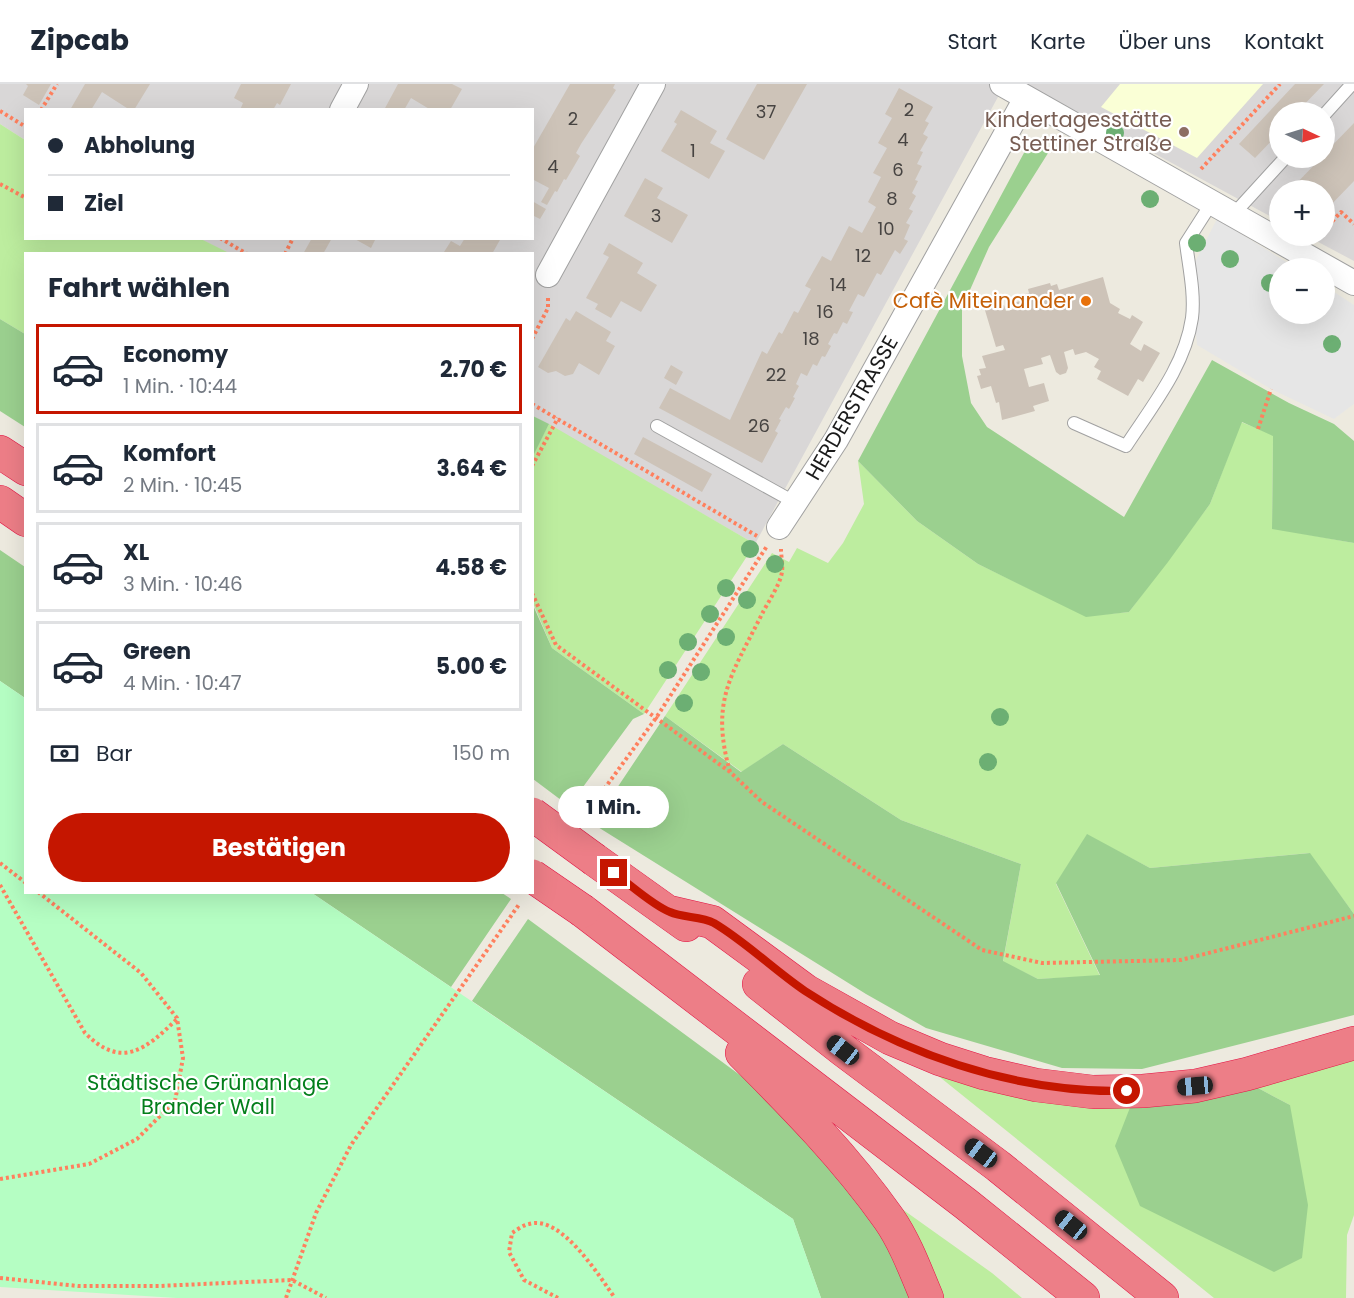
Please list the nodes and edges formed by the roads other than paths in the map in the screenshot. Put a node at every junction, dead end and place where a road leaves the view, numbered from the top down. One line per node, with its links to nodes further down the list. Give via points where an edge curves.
1 (356, 84): 7 (street)
2 (653, 84): 11 (street)
3 (1002, 84): 5 (street)
4 (1352, 84): 6 (lane)
5 (1026, 98): 9 (street); 18 (street, HERDERSTRASSE, via 836,440)
6 (1335, 102)
7 (343, 108)
8 (1276, 168): 10 (lane)
9 (1211, 204): 10 (street); 13 (lane, via 1186,243 1192,318 1176,369 1126,446)
10 (1232, 216): 12 (street)
11 (548, 275)
12 (1354, 283)
13 (1074, 423)
14 (657, 426): 18 (lane)
15 (0, 452): 16 (highway)
16 (24, 468)
17 (0, 502): 19 (highway)
18 (796, 503): 20 (street, HERDERSTRASSE)
19 (24, 519)
20 (776, 540)
21 (534, 815): 23 (highway, bridge)
22 (534, 891): 24 (highway, bridge, via 583,911)
23 (669, 912): 25 (highway, via 712,922 806,991 890,1038 984,1074 1036,1085 1093,1092 1195,1086); 28 (highway)
24 (649, 961): 26 (highway, via 810,1120 890,1220); 27 (highway)
25 (1354, 1043)
26 (927, 1298)
27 (1083, 1298)
28 (1162, 1298)

